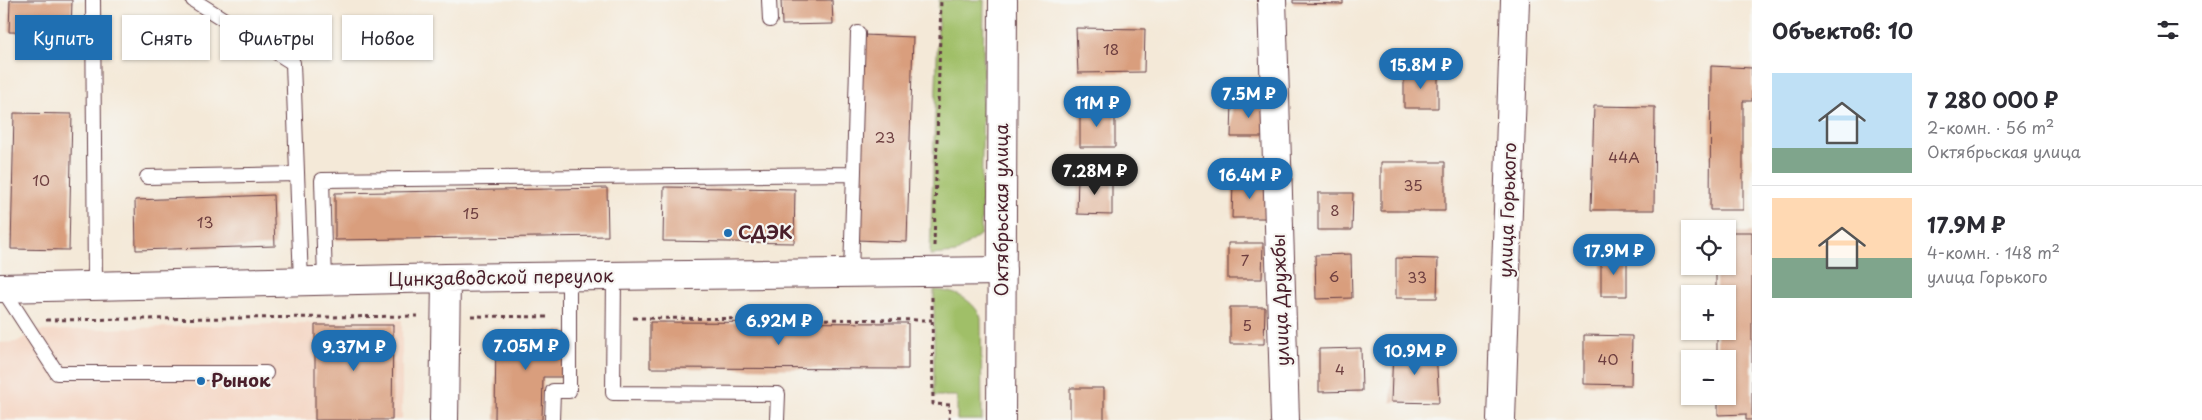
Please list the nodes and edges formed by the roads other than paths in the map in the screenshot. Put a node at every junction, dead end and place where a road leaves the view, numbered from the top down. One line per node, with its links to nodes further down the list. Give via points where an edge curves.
1 (93, 0): 18 (lane)
2 (193, 0): 9 (lane, via 293,63)
3 (769, 0): 7 (lane)
4 (1003, 0): 12 (street, Октябрьская улица)
5 (1272, 0): 25 (street, улица Дружбы)
6 (1515, 0): 26 (street, улица Горького)
7 (770, 20)
8 (858, 33): 10 (lane)
9 (297, 174): 11 (lane); 17 (lane)
10 (854, 174): 13 (lane); 17 (lane, via 322,180)
11 (147, 176)
12 (1002, 271): 13 (street, Цинкзаводской переулок); 24 (street, Октябрьская улица)
13 (851, 274): 15 (street, Цинкзаводской переулок)
14 (569, 276): 15 (street, Цинкзаводской переулок); 16 (street, Цинкзаводской переулок); 22 (lane, via 569,391 552,391)
15 (614, 276): 23 (lane, via 613,393 778,394)
16 (446, 278): 17 (street, Цинкзаводской переулок); 21 (street)
17 (313, 281): 18 (street, Цинкзаводской переулок)
18 (95, 286): 19 (street, Цинкзаводской переулок)
19 (1, 288): 20 (lane, via 57,373)
20 (266, 373)
21 (444, 420)
22 (552, 420)
23 (778, 420)
24 (1002, 420)
25 (1285, 420)
26 (1502, 420)

